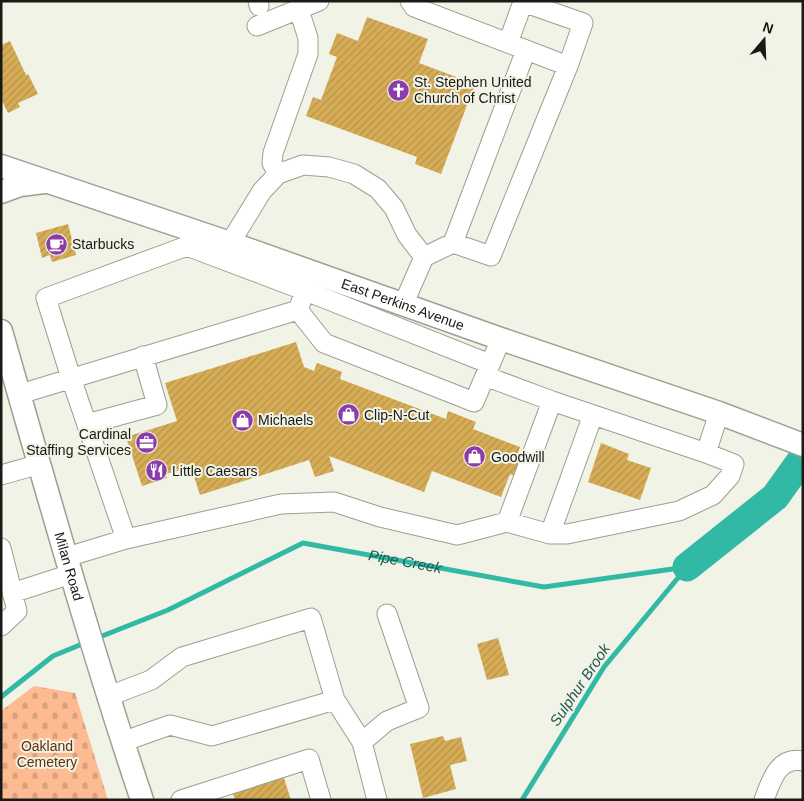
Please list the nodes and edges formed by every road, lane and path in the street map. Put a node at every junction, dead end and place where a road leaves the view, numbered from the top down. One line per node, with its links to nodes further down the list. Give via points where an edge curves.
1 (319, 1): 3 (street)
2 (410, 1): 5 (street, via 414,7)
3 (299, 10): 4 (street); 9 (street, via 308,38 308,54 273,153 272,163)
4 (257, 26)
5 (508, 43): 6 (street); 7 (street, via 522,2 583,23)
6 (526, 50): 7 (street); 13 (street)
7 (568, 66): 13 (street, via 491,256)
8 (1, 166): 10 (main road, East Perkins Avenue)
9 (278, 174): 12 (street, via 262,191); 14 (street, via 303,165 329,167 354,174 378,189 394,208 407,235)
10 (48, 182): 11 (main road, via 20,185); 12 (main road, East Perkins Avenue)
11 (1, 192)
12 (230, 243): 15 (main road, East Perkins Avenue)
13 (453, 243): 14 (street)
14 (424, 257): 16 (street)
15 (309, 281): 16 (main road, East Perkins Avenue); 17 (street); 22 (street); 23 (street, via 187,246 46,298)
16 (403, 305): 19 (main road, East Perkins Avenue)
17 (298, 310): 20 (street); 22 (street, via 324,343 474,402)
18 (1, 331): 21 (main road, Milan Road)
19 (500, 339): 22 (street); 26 (main road, East Perkins Avenue)
20 (143, 356): 23 (street); 28 (street, via 157,405)
21 (7, 370): 24 (main road, Milan Road)
22 (487, 370): 25 (street)
23 (71, 378): 24 (street); 28 (street)
24 (20, 394): 31 (main road, Milan Road)
25 (552, 401): 27 (street); 33 (street)
26 (719, 413): 29 (main road, East Perkins Avenue); 30 (street)
27 (594, 414): 30 (street); 34 (street)
28 (87, 424): 35 (street)
29 (798, 443)
30 (706, 452): 34 (street, via 734,464 730,476 713,495 679,511 568,534)
31 (40, 464): 32 (street); 37 (main road, Milan Road)
32 (1, 475)
33 (507, 522): 34 (street); 35 (street, via 456,535 334,502 316,502 281,504)
34 (550, 534)
35 (126, 538): 37 (street)
36 (1, 548): 38 (street)
37 (69, 566): 38 (street); 41 (main road, Milan Road)
38 (12, 593): 40 (street, via 17,612)
39 (387, 614): 44 (street, via 420,708 387,721)
40 (1, 626)
41 (109, 696): 42 (street, via 151,680 182,657 310,618); 43 (main road, Milan Road)
42 (335, 700): 43 (street, via 212,736 170,725); 44 (street)
43 (122, 742): 46 (main road, Milan Road)
44 (362, 742): 49 (street)
45 (803, 761): 50 (street, via 793,760 780,767)
46 (142, 800)
47 (181, 800): 48 (street, via 309,759)
48 (321, 800)
49 (377, 800)
50 (764, 800)

